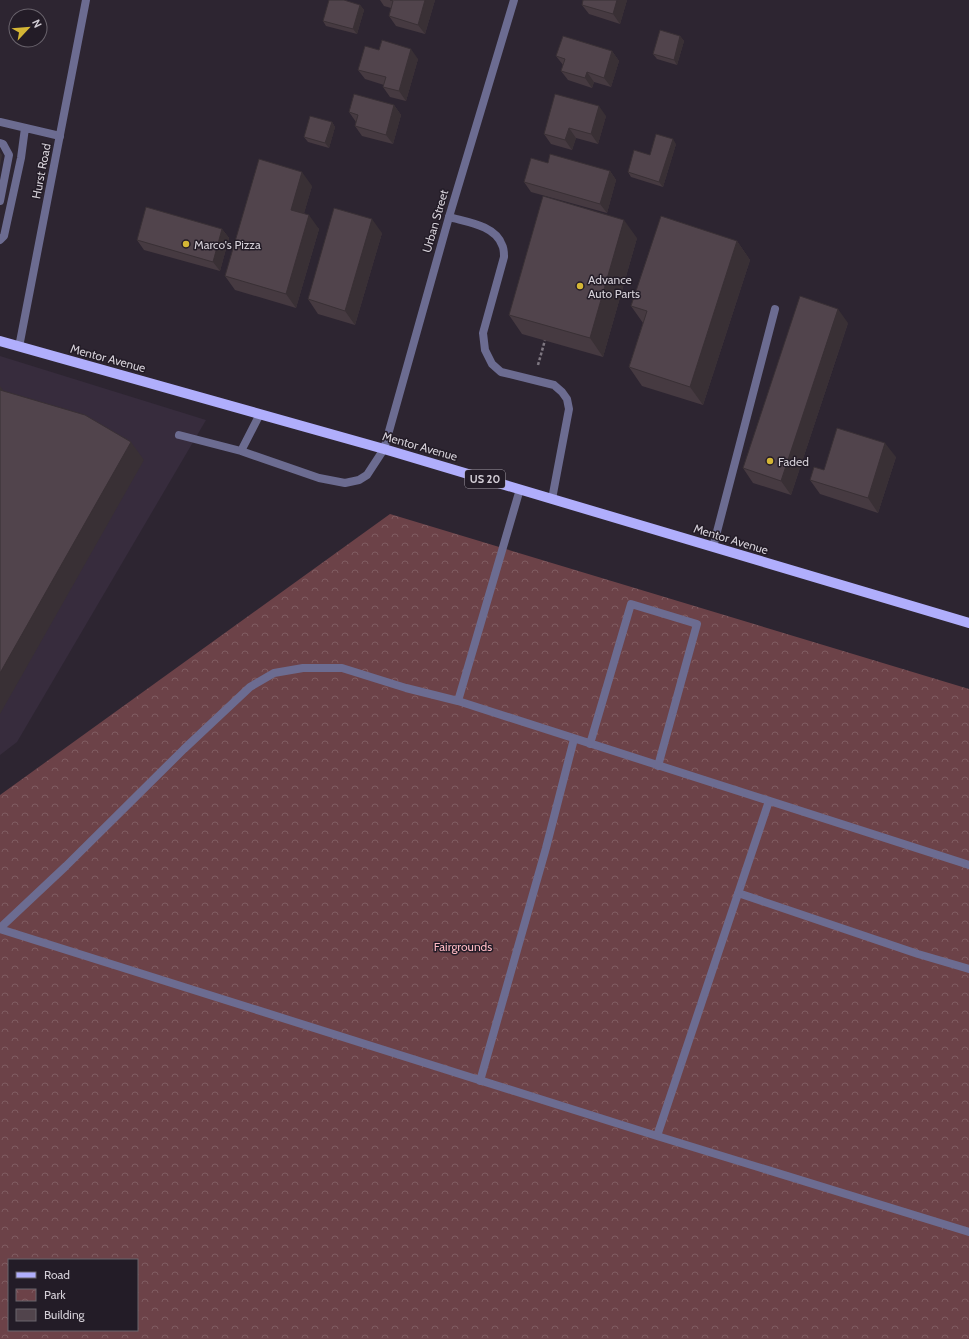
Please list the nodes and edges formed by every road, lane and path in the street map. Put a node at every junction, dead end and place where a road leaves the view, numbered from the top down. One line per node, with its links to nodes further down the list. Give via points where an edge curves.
1 (86, 0): 5 (street, Hurst Road)
2 (514, 0): 8 (street, Urban Street)
3 (0, 122): 4 (street)
4 (25, 128): 5 (street); 9 (street, via 4,236)
5 (60, 136): 13 (street, Hurst Road)
6 (0, 143): 7 (street, via 9,155)
7 (0, 201)
8 (449, 217): 14 (street, via 488,228 502,245 504,257 484,333 485,350 492,364 501,372); 17 (street, Urban Street)
9 (0, 240)
10 (774, 309): 21 (street)
11 (546, 340): 14 (path)
12 (0, 341): 13 (main road, Mentor Avenue / US 20)
13 (19, 347): 15 (main road, Mentor Avenue / US 20)
14 (534, 380): 20 (street, via 554,385 567,399 568,409)
15 (260, 414): 17 (main road, Mentor Avenue / US 20); 18 (street)
16 (179, 435): 18 (street, Urban Street)
17 (384, 449): 18 (street, Urban Street, via 367,475 346,483 319,478); 19 (main road, Mentor Avenue / US 20)
18 (241, 451)
19 (520, 489): 20 (main road, Mentor Avenue / US 20); 23 (street)
20 (552, 499): 21 (main road, Mentor Avenue / US 20)
21 (713, 547): 22 (main road, Mentor Avenue / US 20)
22 (969, 623)
23 (458, 701): 24 (street); 30 (street, via 342,668 303,668 274,673 250,687)
24 (574, 739): 25 (street); 32 (street)
25 (590, 744): 26 (street); 26 (street, via 631,604 697,624)
26 (658, 766): 27 (street)
27 (768, 801): 28 (street); 29 (street)
28 (969, 865)
29 (738, 893): 31 (street); 33 (street)
30 (0, 928): 32 (street)
31 (969, 969)
32 (480, 1080): 33 (street)
33 (657, 1136): 34 (street)
34 (969, 1232)

